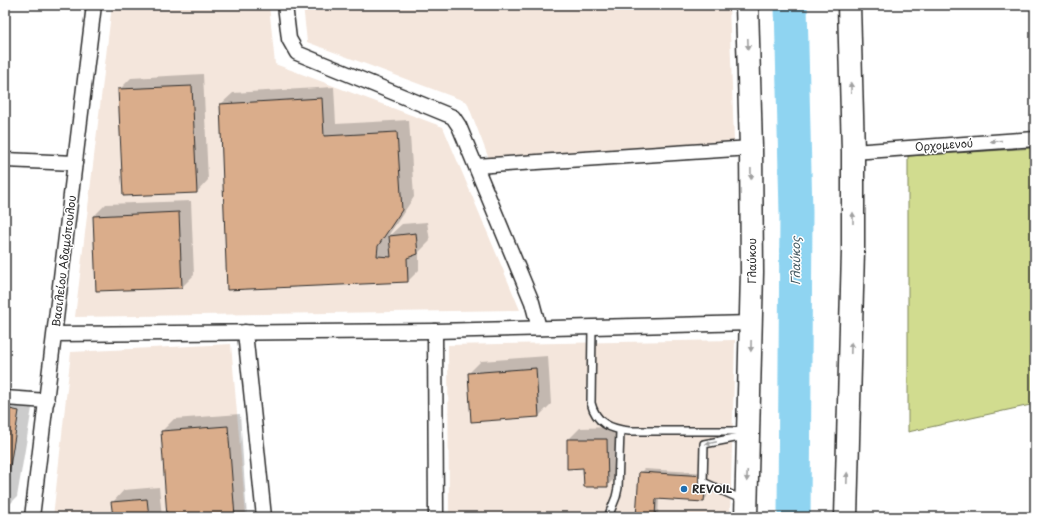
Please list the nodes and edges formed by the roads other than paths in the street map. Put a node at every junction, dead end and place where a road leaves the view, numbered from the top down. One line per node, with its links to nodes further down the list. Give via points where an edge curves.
1 (94, 5): 9 (street, Βασιλείου Αδαμόπουλου)
2 (285, 5): 10 (street, via 289,39 297,53 451,115 459,126)
3 (746, 5): 6 (main road, Γλαύκου, one-way to 6)
4 (848, 5): 7 (main road, one-way to 4)
5 (1035, 139): 7 (street, Ορχομενού, one-way to 7)
6 (751, 148): 10 (street); 11 (main road, Γλαύκου, one-way to 11)
7 (853, 152): 26 (main road, one-way to 7)
8 (5, 160): 9 (street)
9 (75, 163): 16 (street, Βασιλείου Αδαμόπουλου)
10 (476, 166): 13 (street, via 532,302)
11 (752, 323): 12 (street); 20 (main road, Γλαύκου, one-way to 20)
12 (592, 327): 13 (street); 19 (lane, via 593,412 604,424)
13 (539, 328): 14 (street)
14 (435, 331): 15 (street); 24 (street)
15 (245, 332): 16 (street); 23 (street)
16 (55, 334): 18 (street, Βασιλείου Αδαμόπουλου)
17 (5, 398): 18 (street)
18 (47, 401): 22 (street, Βασιλείου Αδαμόπουλου)
19 (620, 430): 20 (lane); 25 (lane, via 618,488)
20 (749, 433): 21 (main road, Γλαύκου, one-way to 21); 21 (lane, one-way to 21, via 704,444 703,482)
21 (746, 509)
22 (32, 517)
23 (264, 517)
24 (436, 517)
25 (608, 517)
26 (846, 517)

